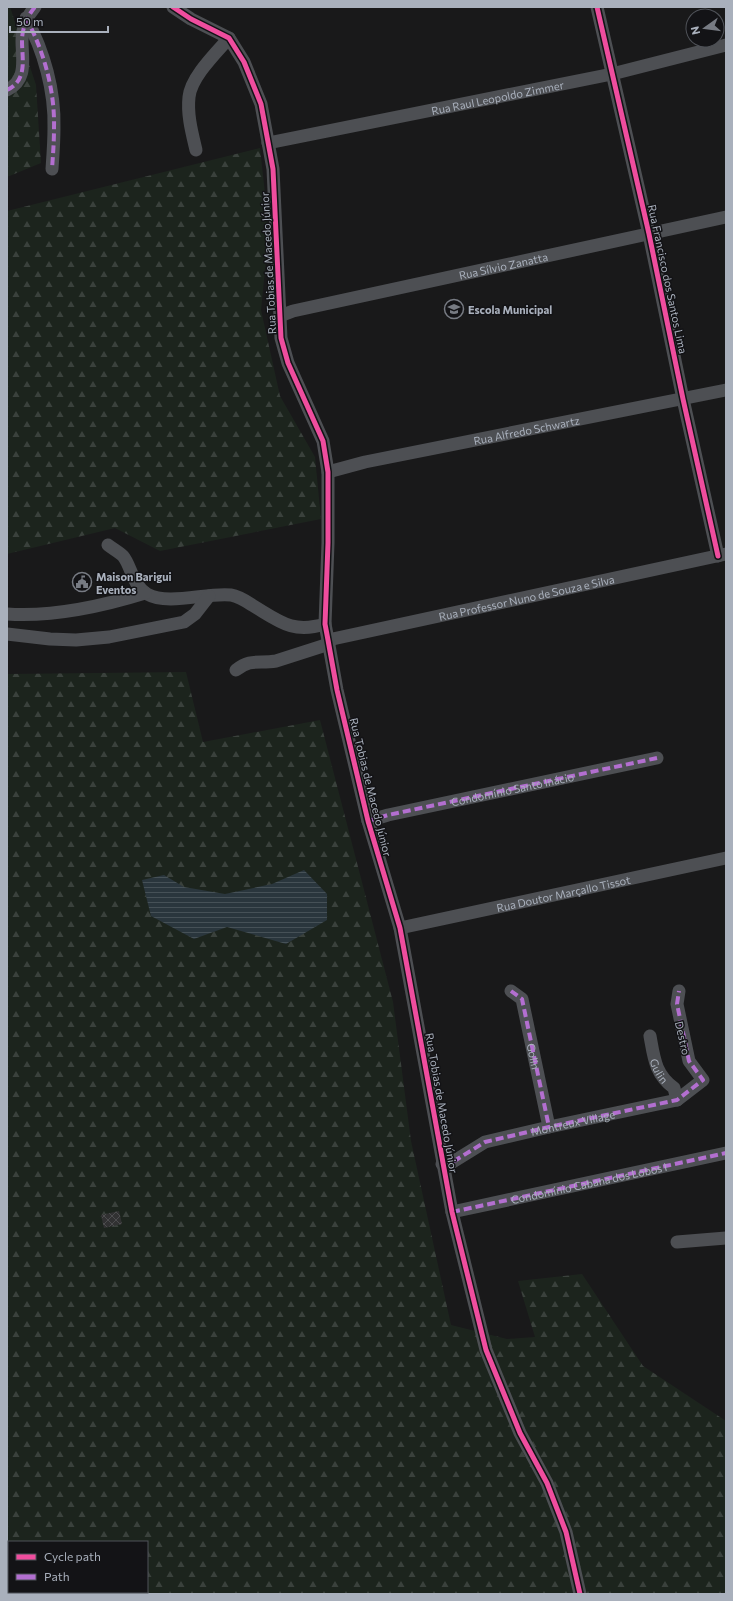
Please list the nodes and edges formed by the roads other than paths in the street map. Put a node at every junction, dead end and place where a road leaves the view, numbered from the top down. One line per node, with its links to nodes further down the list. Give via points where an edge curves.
1 (35, 7): 4 (street)
2 (173, 7): 5 (street)
3 (597, 7): 7 (street, Rua Francisco dos Santos Lima)
4 (26, 18): 8 (street, via 22,39 24,65 13,88); 11 (street, via 49,74 54,127)
5 (229, 38): 9 (street, Rua Tobias de Macedo Júnior, via 244,62 261,104); 10 (street, via 198,75 189,96 190,124)
6 (726, 45): 7 (street, Rua Raul Leopoldo Zimmer)
7 (612, 74): 9 (street, Rua Raul Leopoldo Zimmer); 13 (street, Rua Francisco dos Santos Lima)
8 (7, 90)
9 (268, 143): 14 (street, Rua Tobias de Macedo Júnior, via 273,169)
10 (196, 150)
11 (52, 169)
12 (726, 217): 13 (street, Rua Sílvio Zanatta)
13 (649, 234): 14 (street, Rua Sílvio Zanatta, via 293,311); 16 (street, Rua Francisco dos Santos Lima)
14 (280, 316): 17 (street, Rua Tobias de Macedo Júnior, via 288,363 322,441)
15 (726, 390): 16 (street, Rua Alfredo Schwartz)
16 (683, 399): 17 (street, Rua Alfredo Schwartz, via 365,462); 19 (street, Rua Francisco dos Santos Lima)
17 (328, 472): 23 (street, Rua Tobias de Macedo Júnior)
18 (108, 545): 20 (street, via 124,556 133,579)
19 (722, 555): 25 (street, Rua Professor Nuno de Souza e Silva)
20 (145, 593): 21 (street, via 155,598); 22 (street, via 116,602 43,614)
21 (209, 596): 23 (street, via 231,595 282,624 314,628); 24 (street, via 195,614 184,622 109,637 76,640)
22 (7, 614)
23 (325, 624): 25 (street, Rua Tobias de Macedo Júnior)
24 (7, 634)
25 (328, 642): 26 (street, Rua Professor Nuno de Souza e Silva, via 268,662 248,663); 28 (street, Rua Tobias de Macedo Júnior)
26 (236, 670)
27 (657, 758): 28 (street, Condomínio Santo Inácio)
28 (368, 821): 30 (street, Rua Tobias de Macedo Júnior)
29 (726, 858): 30 (street, Rua Doutor Marçallo Tissot)
30 (400, 928): 38 (street, Rua Tobias de Macedo Júnior)
31 (511, 991): 36 (street, Golin, via 522,999)
32 (679, 991): 34 (street, Destro, via 677,1004 689,1061)
33 (650, 1036): 35 (street, Gulin, via 656,1067 667,1083 674,1088)
34 (703, 1080): 35 (street, Montreux Village)
35 (677, 1100): 36 (street, Montreux Village)
36 (549, 1127): 38 (street, Montreux Village, via 485,1142 451,1163)
37 (726, 1153): 39 (street, Condomínio Cabana dos Lobos I)
38 (442, 1164): 39 (street, Rua Tobias de Macedo Júnior)
39 (452, 1212): 42 (street, Rua Tobias de Macedo Júnior, via 486,1350 520,1433 547,1483 566,1532)
40 (726, 1238): 41 (street)
41 (677, 1242)
42 (580, 1594)

